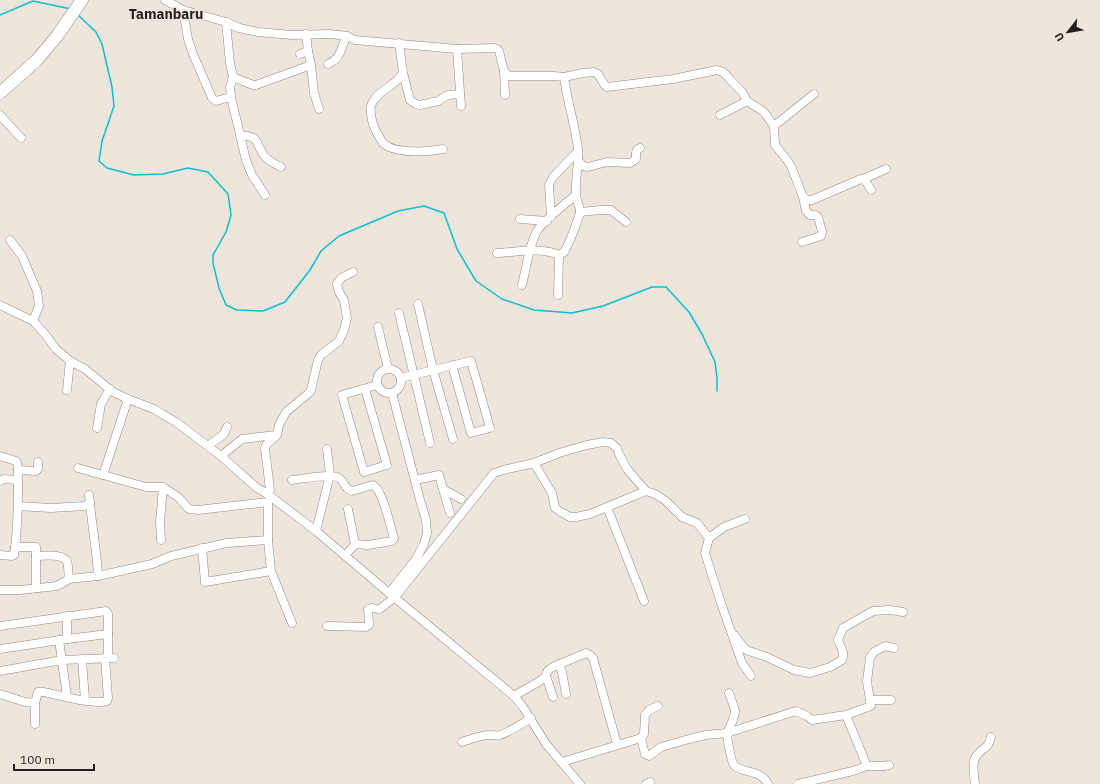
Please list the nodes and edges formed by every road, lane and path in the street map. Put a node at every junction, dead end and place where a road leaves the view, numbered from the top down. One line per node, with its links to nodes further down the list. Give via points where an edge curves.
1 (81, 0): 15 (highway, via 37,60)
2 (165, 0): 3 (street)
3 (183, 10): 4 (street); 19 (street, via 188,39 212,98 216,101)
4 (226, 22): 5 (street, via 258,32); 13 (street)
5 (306, 34): 6 (street); 10 (street, via 304,53)
6 (346, 36): 7 (street, via 355,40); 9 (street, via 339,56)
7 (399, 43): 8 (street); 12 (street)
8 (457, 49): 11 (street, via 497,48); 16 (street)
9 (328, 64)
10 (311, 65): 13 (street, via 256,85); 22 (street, via 314,93)
11 (504, 71): 14 (street, via 511,76); 18 (street)
12 (403, 74): 16 (street, via 410,100 416,104); 29 (street, via 377,95 371,105 370,116 376,131 384,143 394,149)
13 (233, 77): 19 (street)
14 (564, 77): 20 (street, via 596,72 607,87 673,79 718,70 743,93); 30 (street)
15 (0, 93)
16 (460, 94): 21 (street)
17 (814, 94): 25 (street)
18 (505, 95)
19 (231, 97): 26 (street)
20 (746, 101): 24 (street); 25 (street, via 764,112)
21 (461, 106)
22 (319, 109)
23 (0, 115): 27 (street)
24 (720, 115)
25 (774, 126): 38 (street, via 775,146 791,166)
26 (240, 135): 32 (street, via 255,139 263,155); 36 (street, via 252,175)
27 (21, 138)
28 (640, 148): 31 (street, via 636,151 636,159 630,162 607,162 588,168)
29 (443, 149)
30 (578, 151): 31 (street); 41 (street, via 550,181)
31 (578, 160): 37 (street)
32 (281, 167)
33 (886, 169): 34 (street)
34 (863, 179): 35 (street); 38 (street, via 812,200)
35 (871, 190)
36 (265, 195)
37 (576, 196): 39 (street); 41 (street)
38 (803, 197): 44 (street, via 806,211 818,217 822,231 821,236)
39 (580, 212): 42 (street, via 611,210); 47 (street, via 569,244)
40 (520, 219): 41 (street)
41 (549, 219): 45 (street, via 538,230)
42 (626, 222)
43 (10, 240): 54 (street, via 22,256 38,291 39,306)
44 (802, 242)
45 (530, 251): 46 (street); 47 (street, via 553,252); 49 (street)
46 (497, 253)
47 (559, 255): 50 (street)
48 (353, 272): 70 (street, via 341,278 337,284 344,300 347,318 339,341 321,355 311,390 305,398 286,412)
49 (522, 285)
50 (558, 295)
51 (418, 304): 59 (street)
52 (0, 305): 54 (street)
53 (399, 313): 60 (street)
54 (33, 321): 56 (street, via 56,349)
55 (378, 328): 58 (street)
56 (70, 361): 64 (street); 65 (street, via 85,369)
57 (452, 365): 57 (street, via 471,361 490,428 471,433); 59 (street)
58 (388, 369): 61 (street, via 395,371); 62 (street, via 378,374)
59 (433, 370): 60 (street); 71 (street)
60 (413, 375): 61 (street); 72 (street)
61 (401, 378): 66 (street, via 399,388)
62 (377, 385): 63 (street); 66 (street, via 382,392)
63 (365, 389): 63 (street, via 342,395 364,472 387,465)
64 (67, 390)
65 (110, 390): 67 (street); 69 (street, via 101,404)
66 (392, 393): 85 (street)
67 (128, 399): 73 (street, via 154,409); 81 (street)
68 (227, 427): 73 (street, via 224,434)
69 (97, 428)
70 (277, 436): 76 (street, via 242,439); 90 (street, via 264,448 270,490)
71 (453, 439)
72 (430, 443)
73 (208, 446): 76 (street)
74 (327, 449): 82 (street)
75 (0, 456): 80 (street, via 16,461)
76 (221, 456): 90 (street)
77 (38, 462): 80 (street, via 36,471)
78 (534, 462): 89 (street, via 587,445 611,443 617,448 627,469); 93 (street, via 552,493 556,508 561,512 576,517); 112 (street, via 494,473)
79 (78, 468): 81 (street)
80 (18, 470): 83 (street)
81 (103, 475): 87 (street, via 146,487)
82 (330, 475): 84 (street); 97 (street); 101 (street, via 339,478 349,491 375,485 382,496 394,538 392,541 374,544)
83 (18, 480): 86 (street); 92 (street)
84 (292, 480)
85 (415, 480): 88 (street, via 439,475); 112 (street, via 427,533 416,559)
86 (0, 481)
87 (163, 488): 90 (street, via 178,497 189,509 198,510); 99 (street)
88 (443, 489): 91 (street); 95 (street)
89 (646, 491): 93 (street); 98 (street, via 666,501 682,517 697,523)
90 (268, 497): 97 (street); 100 (street)
91 (461, 499)
92 (18, 506): 102 (street); 108 (street, via 84,506 89,499)
93 (607, 507): 113 (street)
94 (348, 509): 101 (street)
95 (450, 513)
96 (746, 519): 98 (street, via 724,527)
97 (316, 531): 106 (street)
98 (709, 538): 119 (street, via 705,553)
99 (161, 540)
100 (268, 540): 103 (street); 107 (street)
101 (355, 544): 106 (street)
102 (15, 547): 104 (street, via 13,556); 105 (street, via 36,547)
103 (202, 548): 107 (street, via 205,582); 108 (street, via 152,564)
104 (0, 555)
105 (36, 556): 109 (street, via 59,556 64,559 67,562); 110 (street)
106 (345, 556): 112 (street)
107 (271, 572): 116 (street)
108 (98, 576): 109 (street)
109 (69, 579): 110 (street, via 57,586)
110 (36, 588): 111 (street)
111 (0, 590)
112 (392, 595): 118 (street, via 380,609 368,609 370,623 366,627); 134 (street)
113 (644, 601)
114 (903, 612): 119 (street, via 873,612 843,628 838,640 842,660 810,673 794,670 746,650)
115 (67, 616): 117 (street); 120 (street, via 106,611); 121 (street)
116 (292, 623)
117 (0, 626)
118 (327, 626)
119 (731, 632): 130 (street, via 742,663)
120 (108, 634): 121 (street); 124 (street)
121 (63, 639): 123 (street); 126 (street)
122 (894, 648): 138 (street, via 885,646 870,657 867,682)
123 (0, 649)
124 (109, 658): 125 (street); 137 (street, via 107,701)
125 (82, 659): 126 (street); 137 (street)
126 (62, 660): 128 (street); 135 (street)
127 (559, 664): 129 (street, via 549,670); 133 (street); 149 (street, via 586,654 593,658)
128 (0, 671)
129 (546, 676): 134 (street); 136 (street)
130 (751, 676)
131 (729, 693): 145 (street, via 735,711)
132 (0, 694): 140 (street)
133 (566, 694)
134 (514, 696): 143 (street)
135 (67, 697): 137 (street); 140 (street, via 38,692)
136 (553, 697)
137 (85, 700)
138 (870, 700): 139 (street); 142 (street, via 871,706)
139 (891, 700)
140 (35, 703): 144 (street)
141 (658, 706): 147 (street, via 646,713 644,734)
142 (846, 715): 145 (street, via 812,720 796,711); 152 (street)
143 (531, 718): 148 (street, via 498,736 490,735); 150 (street, via 546,744)
144 (35, 724)
145 (727, 733): 147 (street, via 688,739 661,747 649,756 645,754); 154 (street, via 735,766 744,771 754,772)
146 (991, 737): 156 (street, via 989,745 977,755 974,762)
147 (641, 738): 149 (street)
148 (462, 742)
149 (617, 744): 150 (street)
150 (562, 762): 153 (street)
151 (888, 765): 152 (street)
152 (867, 766): 155 (street)
153 (580, 784)
154 (768, 784)
155 (798, 784)
156 (975, 784)

